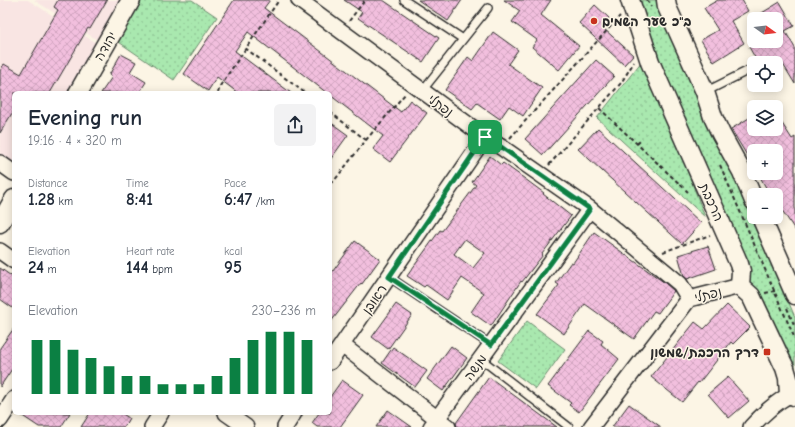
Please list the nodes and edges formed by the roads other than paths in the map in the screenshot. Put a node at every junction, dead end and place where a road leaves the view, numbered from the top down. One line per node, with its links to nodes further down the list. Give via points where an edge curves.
1 (131, 0): 9 (street, יהודה)
2 (299, 0): 10 (street, נפתלי)
3 (666, 0): 11 (street)
4 (407, 1): 7 (lane)
5 (637, 1): 24 (street, הרכבת, via 650,62 739,264)
6 (488, 8): 7 (lane)
7 (463, 40): 10 (lane)
8 (747, 71): 11 (lane)
9 (79, 91)
10 (422, 91): 12 (street, נפתלי)
11 (705, 92): 15 (street, via 716,122)
12 (485, 137): 17 (street, נפתלי); 22 (street, ראובן)
13 (0, 163): 14 (street)
14 (12, 172)
15 (749, 188)
16 (12, 203): 18 (street)
17 (590, 209): 25 (street, נפתלי, via 680,284); 27 (street, מנשה)
18 (0, 223)
19 (764, 224): 23 (street)
20 (0, 251): 21 (street)
21 (12, 260)
22 (389, 277): 26 (street, ראובן); 27 (lane)
23 (788, 287)
24 (746, 291): 25 (street, נפתלי); 30 (street, הרכבת, via 785,368)
25 (689, 299): 41 (street)
26 (342, 345): 28 (street, ראובן); 36 (street)
27 (491, 345): 29 (street, מנשה)
28 (332, 359)
29 (481, 359): 36 (street, מנשה); 40 (lane)
30 (792, 396): 42 (street, via 778,402)
31 (12, 402): 35 (street)
32 (160, 415): 37 (street)
33 (229, 415): 38 (street)
34 (293, 415): 39 (street)
35 (0, 420)
36 (439, 424)
37 (152, 427)
38 (246, 427)
39 (285, 427)
40 (569, 427)
41 (591, 427)
42 (751, 427)

